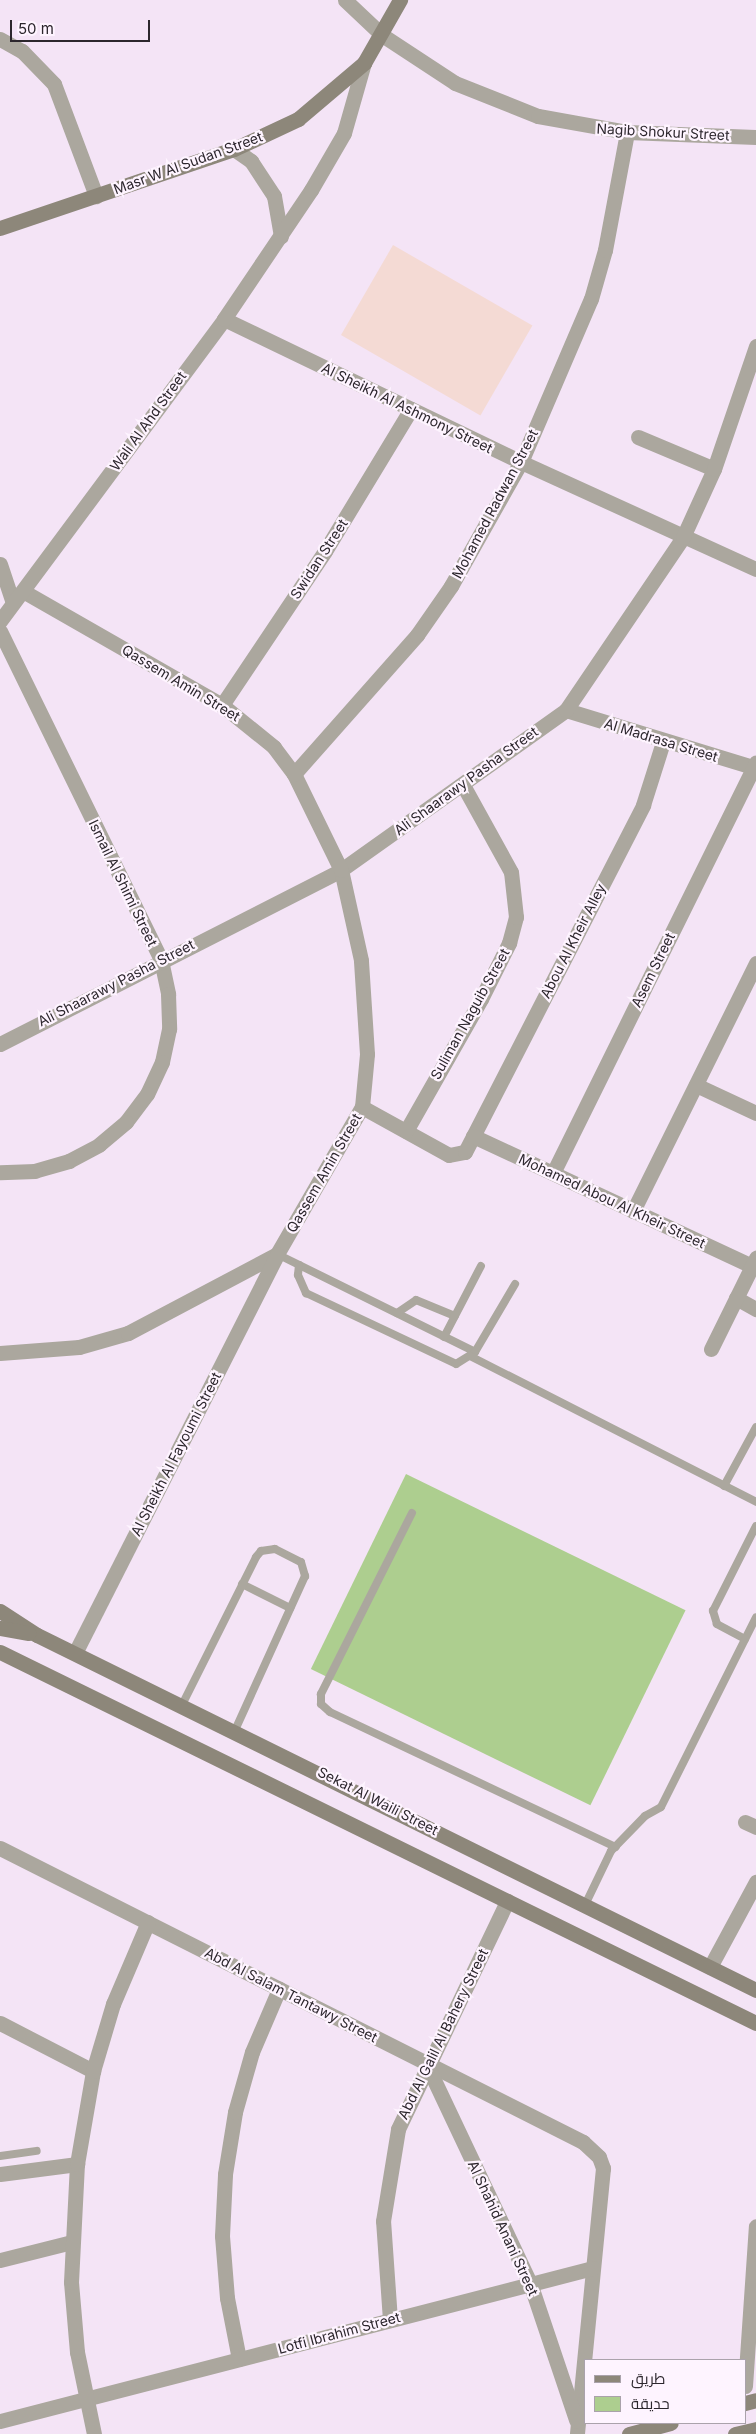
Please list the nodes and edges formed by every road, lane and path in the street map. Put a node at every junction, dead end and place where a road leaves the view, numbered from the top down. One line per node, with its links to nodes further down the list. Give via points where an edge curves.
1 (345, 0): 3 (street, Nagib Shokur Street)
2 (400, 0): 3 (main road, Masr W Al Sudan Street)
3 (382, 35): 5 (main road, Masr W Al Sudan Street); 6 (street, Nagib Shokur Street, via 424,65 496,102 547,118)
4 (0, 39): 9 (street, Masr W Al Sudan Street, via 22,51 54,84)
5 (364, 63): 8 (main road, Masr W Al Sudan Street, via 326,100 298,119); 11 (street, Wali Al Ahd Street, via 344,133)
6 (627, 132): 7 (street, Nagib Shokur Street); 16 (street, Mohamed Radwan Street, via 605,250 591,299)
7 (756, 137)
8 (234, 149): 9 (main road, Masr W Al Sudan Street); 11 (street, via 268,183 280,216)
9 (96, 196): 10 (main road, Masr W Al Sudan Street)
10 (0, 228)
11 (281, 236): 12 (street, Wali Al Ahd Street)
12 (224, 319): 14 (street, Al Sheikh Al Ashmony Street); 21 (street, Wali Al Ahd Street)
13 (756, 346): 17 (street, Ali Shaarawy Pasha Street)
14 (411, 410): 16 (street, Al Sheikh Al Ashmony Street); 25 (street, Swidan Street, via 325,551)
15 (638, 437): 17 (street)
16 (521, 462): 18 (street, Al Sheikh Al Ashmony Street); 29 (street, Mohamed Radwan Street, via 451,586 417,634)
17 (714, 469): 18 (street, Ali Shaarawy Pasha Street)
18 (683, 537): 20 (street, Al Sheikh Al Ashmony Street); 26 (street, Ali Shaarawy Pasha Street)
19 (0, 564): 22 (street)
20 (756, 569)
21 (23, 591): 22 (street, Wali Al Ahd Street); 25 (street, Qassem Amin Street)
22 (7, 601): 23 (street, Wali Al Ahd Street)
23 (0, 622)
24 (0, 631): 32 (street, Ismail Al Shimi Street)
25 (222, 705): 29 (street, Qassem Amin Street, via 274,747)
26 (566, 710): 27 (street, Al Madrasa Street); 30 (street, Ali Shaarawy Pasha Street)
27 (663, 742): 28 (street, Al Madrasa Street); 39 (street, Abou Al Kheir Alley, via 643,805)
28 (755, 766): 41 (street, Asem Street)
29 (294, 774): 31 (street, Qassem Amin Street)
30 (463, 785): 31 (street, Ali Shaarawy Pasha Street); 38 (street, Suliman Naguib Street, via 511,872 516,917 509,943 481,999)
31 (341, 870): 32 (street, Ali Shaarawy Pasha Street); 36 (street, Qassem Amin Street, via 353,910 366,1009)
32 (161, 960): 34 (street, Ali Shaarawy Pasha Street); 40 (street, Ismail Al Shimi Street, via 168,994 168,1029 162,1062 142,1101 99,1145 69,1161 35,1170)
33 (756, 964): 35 (street)
34 (0, 1044)
35 (696, 1085): 37 (street); 42 (street)
36 (362, 1107): 38 (street); 43 (street, Qassem Amin Street)
37 (756, 1113)
38 (406, 1131): 39 (street, Abou Al Kheir Alley, via 458,1157)
39 (473, 1136): 41 (street, Mohamed Abou Al Kheir Street)
40 (0, 1172)
41 (553, 1173): 42 (street, Mohamed Abou Al Kheir Street)
42 (633, 1211): 44 (street, Mohamed Abou Al Kheir Street)
43 (277, 1254): 45 (lane); 54 (street, via 128,1333 79,1347); 70 (street, Al Sheikh Al Fayoumi Street)
44 (754, 1262): 48 (street)
45 (299, 1265): 50 (lane); 55 (lane, via 299,1280 306,1293 447,1362 456,1364)
46 (481, 1266): 51 (lane)
47 (515, 1284): 55 (lane)
48 (736, 1298): 49 (street); 53 (street)
49 (756, 1308)
50 (397, 1313): 51 (lane, via 416,1300); 52 (lane)
51 (455, 1316): 52 (lane)
52 (444, 1337): 55 (lane)
53 (711, 1349)
54 (0, 1353)
55 (472, 1354): 57 (lane)
56 (756, 1427): 57 (lane)
57 (724, 1486): 58 (lane)
58 (756, 1502)
59 (412, 1513): 73 (lane, via 321,1694 321,1704 330,1712)
60 (756, 1526): 61 (lane)
61 (754, 1537): 68 (lane, via 713,1611 717,1624)
62 (242, 1584): 63 (lane); 63 (lane, via 261,1551 275,1549 294,1558 306,1569); 71 (lane)
63 (290, 1608): 72 (lane)
64 (0, 1611): 67 (main road, Sekat Al Waili Street)
65 (756, 1617): 68 (lane)
66 (0, 1628): 67 (main road)
67 (38, 1635): 70 (main road, Sekat Al Waili Street)
68 (745, 1639): 73 (lane, via 661,1807 645,1816)
69 (0, 1653): 76 (main road)
70 (75, 1653): 71 (main road, Sekat Al Waili Street)
71 (182, 1704): 72 (main road, Sekat Al Waili Street)
72 (234, 1730): 77 (main road, Sekat Al Waili Street)
73 (616, 1847): 77 (lane)
74 (0, 1848): 78 (street, Abd Al Salam Tantawy Street)
75 (756, 1882): 79 (street)
76 (507, 1901): 83 (main road); 84 (street, Abd Al Galil Al Bahery Street)
77 (585, 1905): 79 (main road, Sekat Al Waili Street)
78 (148, 1922): 80 (street, Abd Al Salam Tantawy Street); 85 (street, via 113,2004)
79 (710, 1967): 81 (main road, Sekat Al Waili Street)
80 (279, 1989): 84 (street, Abd Al Salam Tantawy Street); 99 (street, via 252,2052 235,2112 225,2174 224,2271)
81 (756, 1990)
82 (0, 2023): 85 (street)
83 (756, 2023)
84 (426, 2063): 86 (street, Abd Al Salam Tantawy Street); 97 (street, Al Shahid Anani Street); 98 (street, Abd Al Galil Al Bahery Street, via 398,2129 387,2174 383,2221)
85 (93, 2071): 90 (street)
86 (583, 2142): 96 (street, Al Shahid Anani Street, via 598,2157 603,2168)
87 (37, 2151): 88 (lane)
88 (19, 2154): 89 (lane); 91 (lane)
89 (0, 2156)
90 (77, 2164): 91 (street); 94 (street)
91 (21, 2171): 92 (street)
92 (0, 2174)
93 (756, 2226): 102 (street)
94 (72, 2242): 95 (street); 103 (street, via 77,2352)
95 (0, 2260)
96 (593, 2268): 97 (street, Lotfi Ibrahim Street); 100 (street, Al Shahid Anani Street)
97 (530, 2283): 98 (street, Lotfi Ibrahim Street); 107 (street, Al Shahid Anani Street)
98 (390, 2320): 99 (street, Lotfi Ibrahim Street)
99 (238, 2359): 103 (street, Lotfi Ibrahim Street)
100 (585, 2359)
101 (584, 2365): 107 (street, Al Shahid Anani Street)
102 (746, 2371)
103 (86, 2398): 104 (street, Lotfi Ibrahim Street); 108 (street)
104 (0, 2421)
105 (667, 2424): 109 (main road)
106 (756, 2428): 110 (main road)
107 (578, 2430)
108 (94, 2434)
109 (629, 2434)
110 (735, 2434)

